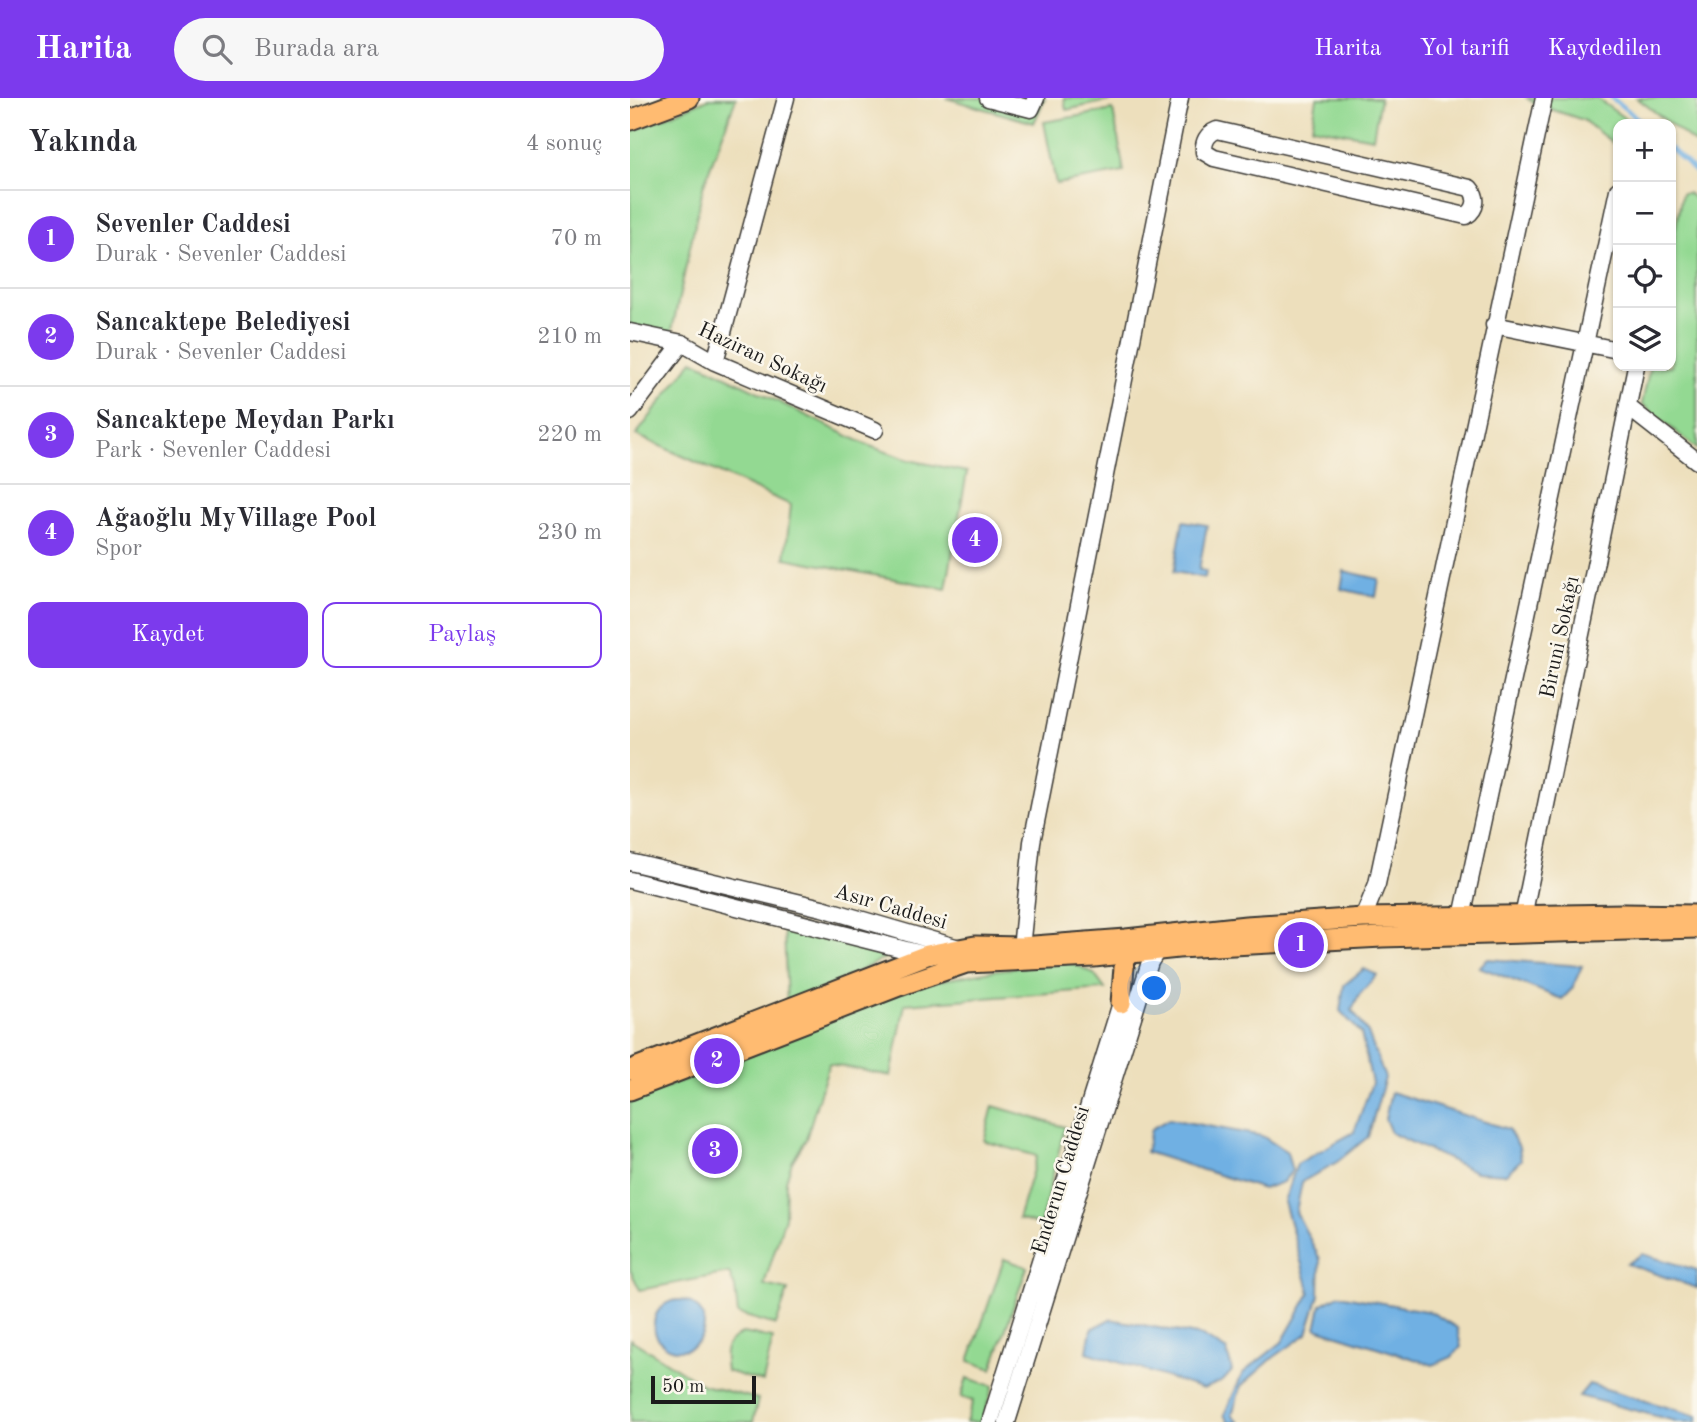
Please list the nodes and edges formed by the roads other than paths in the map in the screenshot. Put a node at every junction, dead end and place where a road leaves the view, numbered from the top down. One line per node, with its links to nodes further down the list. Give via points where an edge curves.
1 (689, 98): 7 (main road)
2 (786, 98): 15 (street)
3 (988, 98): 4 (street, via 1031,109)
4 (1036, 98)
5 (1180, 98): 30 (street, via 1031,842)
6 (1544, 98): 10 (street)
7 (630, 120)
8 (1204, 152): 8 (street, via 1466,216 1476,202 1470,188 1217,130 1207,137)
9 (1613, 213): 13 (street)
10 (1494, 325): 13 (street); 26 (street, via 1377,884)
11 (630, 332): 12 (street, Haziran Sokağı)
12 (682, 343): 15 (street, Haziran Sokağı); 18 (street)
13 (1584, 345): 14 (street); 24 (street)
14 (1613, 349)
15 (715, 362): 19 (street, Haziran Sokağı)
16 (1635, 371): 17 (street, Biruni Sokağı)
17 (1628, 407): 20 (street); 25 (street, Biruni Sokağı)
18 (630, 412)
19 (875, 430)
20 (1697, 461)
21 (630, 862): 32 (street, Asır Caddesi, via 822,908)
22 (630, 880): 31 (street, Asır Caddesi)
23 (1697, 915): 25 (main road)
24 (1462, 917): 25 (main road); 26 (main road)
25 (1523, 917)
26 (1363, 918): 28 (main road, via 1246,926)
27 (1697, 928): 29 (main road, via 1382,937)
28 (1126, 946): 29 (main road); 30 (main road); 33 (main road); 34 (main road)
29 (1157, 951): 38 (street, Enderun Caddesi)
30 (1020, 954): 32 (main road); 33 (main road)
31 (927, 955): 32 (main road); 35 (main road)
32 (957, 956): 36 (main road)
33 (1094, 957): 34 (main road, via 1112,975)
34 (1121, 1003): 37 (street, Enderun Caddesi)
35 (630, 1070)
36 (630, 1090)
37 (990, 1422)
38 (1007, 1422)

